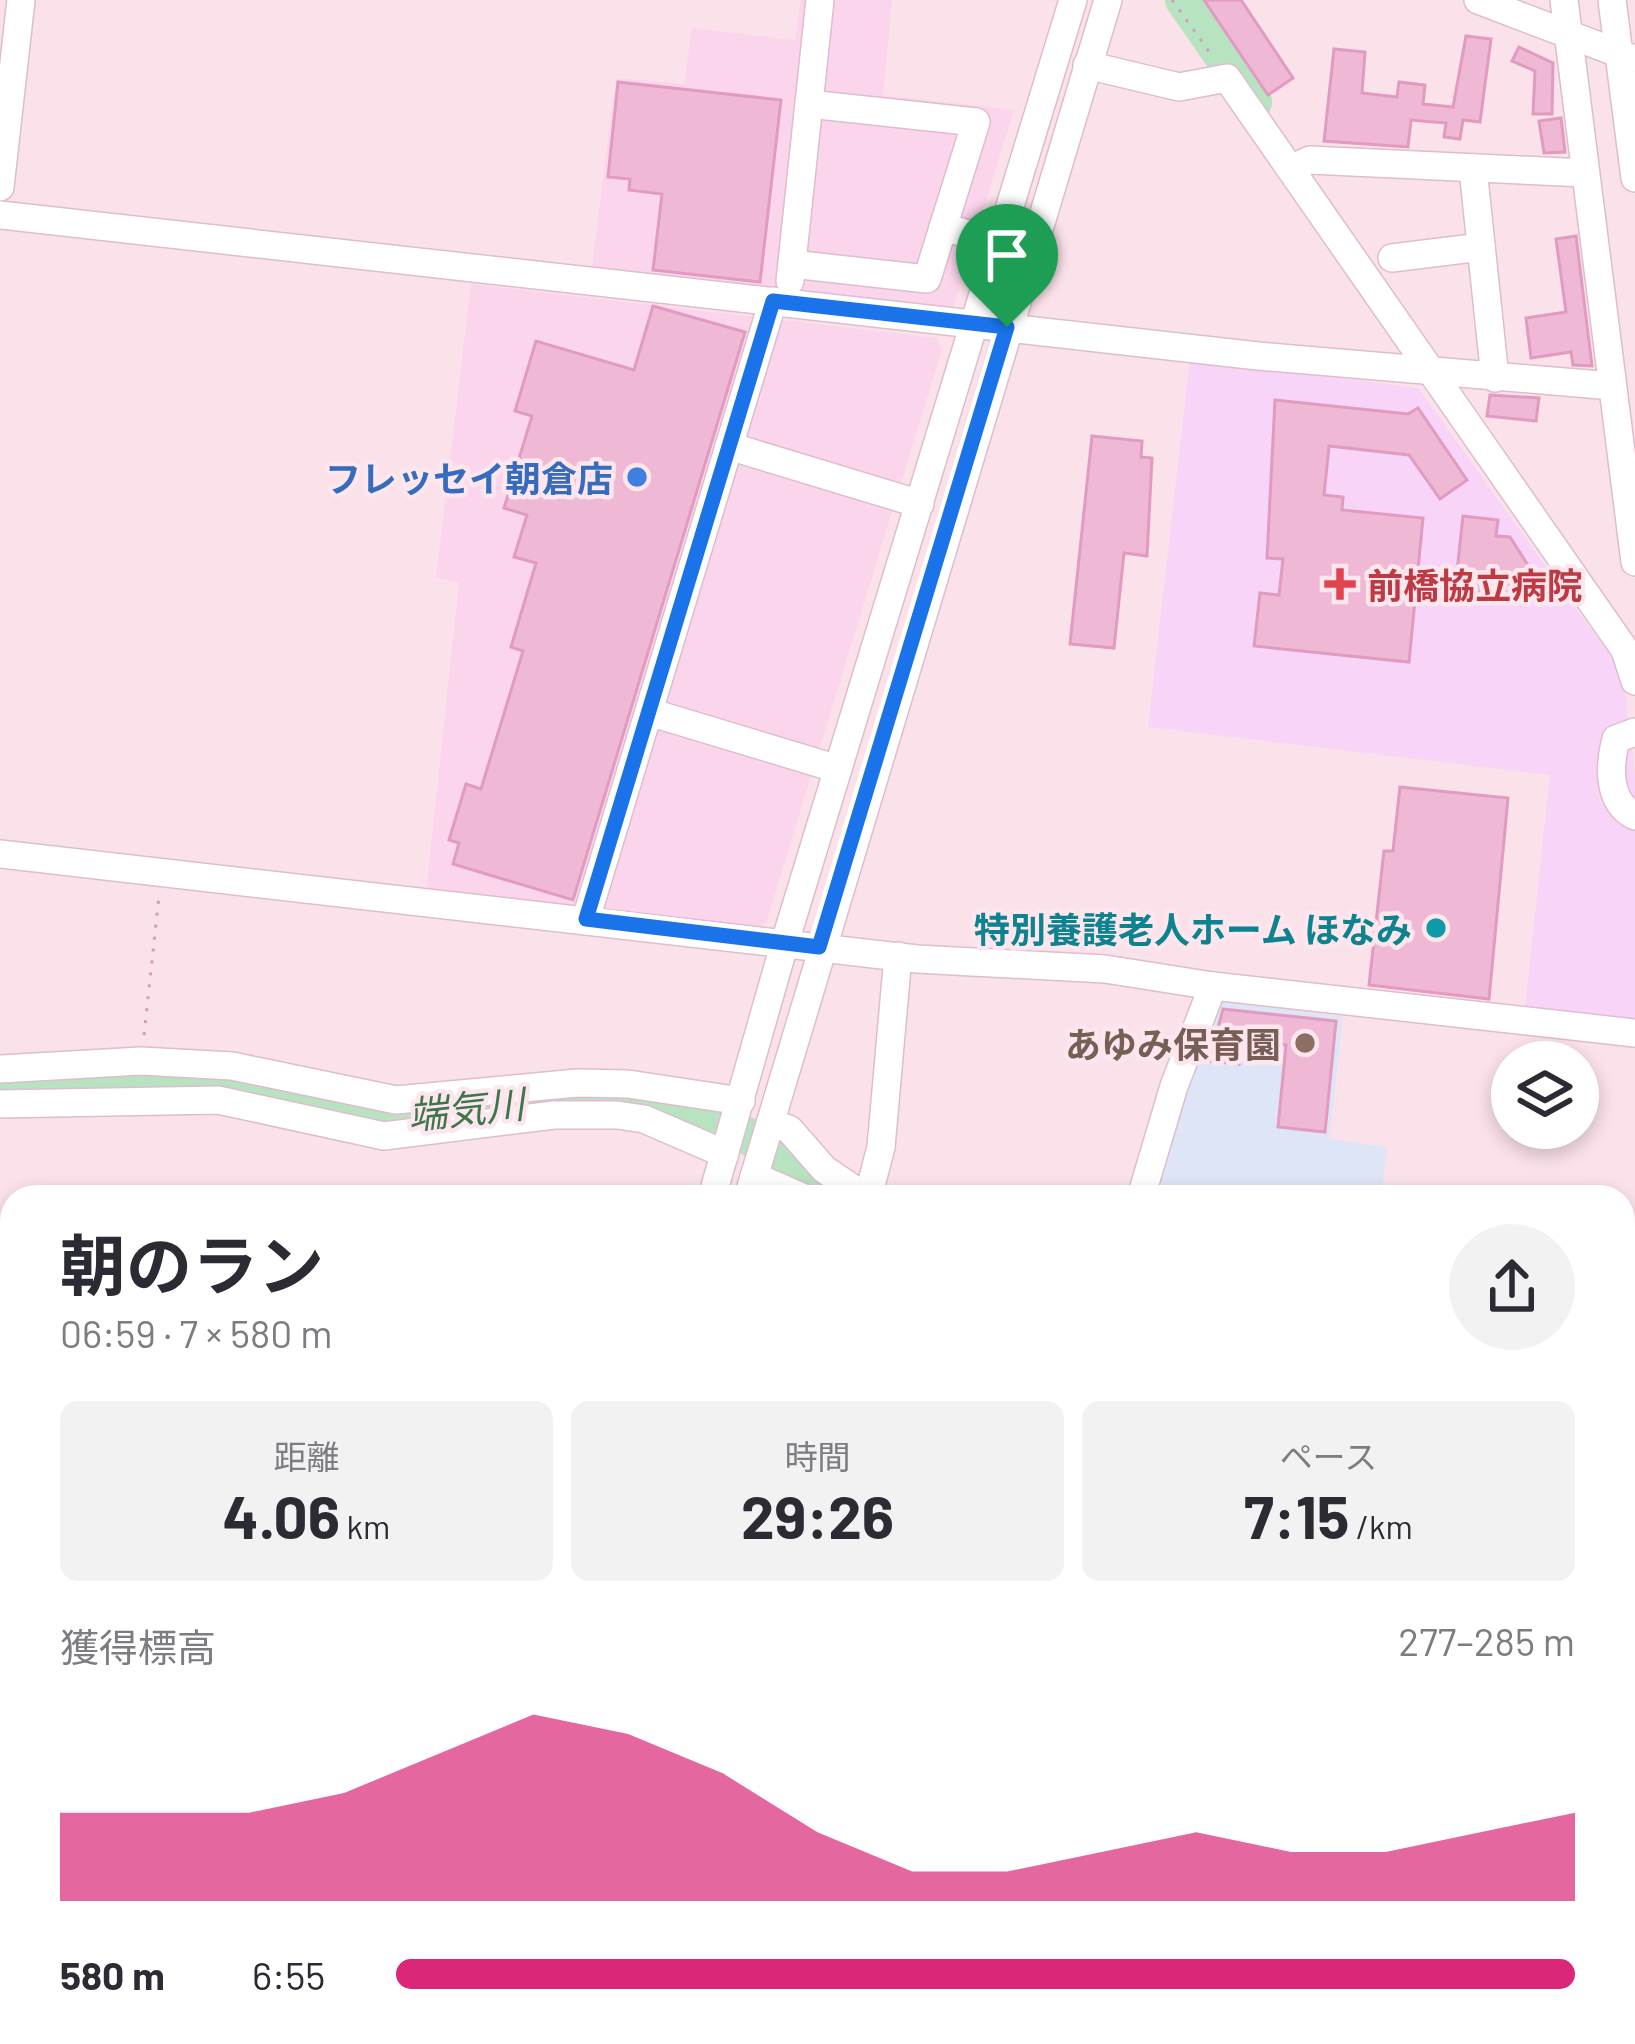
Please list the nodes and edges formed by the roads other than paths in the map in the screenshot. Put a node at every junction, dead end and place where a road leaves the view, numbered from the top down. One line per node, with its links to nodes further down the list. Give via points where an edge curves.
1 (21, 0): 16 (street)
2 (820, 0): 11 (street)
3 (1073, 0): 19 (street)
4 (1108, 0): 10 (street)
5 (1478, 0): 8 (street)
6 (1564, 0): 8 (street)
7 (1612, 0): 9 (street)
8 (1568, 33): 9 (street); 14 (street)
9 (1627, 56): 15 (street)
10 (1087, 65): 12 (street, via 1179,87 1227,78); 25 (street)
11 (809, 104): 18 (street, via 976,122); 22 (street)
12 (1292, 169): 13 (street, via 1310,160); 26 (street)
13 (1473, 169): 14 (street); 20 (street)
14 (1585, 173): 28 (street)
15 (1635, 178)
16 (0, 187)
17 (0, 214): 23 (street)
18 (944, 227): 19 (street); 22 (street, via 927,279)
19 (1000, 243): 24 (street)
20 (1481, 247): 21 (street); 27 (street)
21 (1392, 259)
22 (792, 264): 23 (street)
23 (780, 302): 24 (street); 30 (street)
24 (975, 324): 25 (street); 32 (street)
25 (1007, 327): 26 (street); 43 (street)
26 (1440, 374): 27 (street); 34 (street)
27 (1495, 378): 28 (street)
28 (1612, 386): 29 (street)
29 (1627, 432): 31 (street)
30 (729, 446): 32 (street); 36 (street)
31 (1629, 474): 33 (street)
32 (920, 504): 38 (street)
33 (1635, 562)
34 (1630, 644): 35 (street)
35 (1635, 681)
36 (649, 712): 38 (street); 41 (street)
37 (1631, 732): 39 (street, via 1615,743 1612,786)
38 (838, 769): 42 (street)
39 (1635, 816)
40 (0, 854): 41 (street)
41 (586, 919): 42 (street)
42 (785, 942): 43 (street); 49 (street)
43 (819, 947): 44 (street); 50 (street)
44 (898, 956): 45 (street, via 1105,969); 55 (street, via 881,1147)
45 (1213, 986): 46 (street); 56 (street)
46 (1635, 1034)
47 (0, 1069): 49 (street, via 141,1061 232,1066 396,1100 628,1084)
48 (0, 1104): 51 (street, via 218,1100 384,1136 617,1115)
49 (738, 1110): 51 (street)
50 (769, 1129): 52 (street); 54 (street, via 789,1129)
51 (725, 1152): 53 (street)
52 (753, 1181)
53 (715, 1185)
54 (849, 1185)
55 (870, 1185)
56 (1145, 1185)

